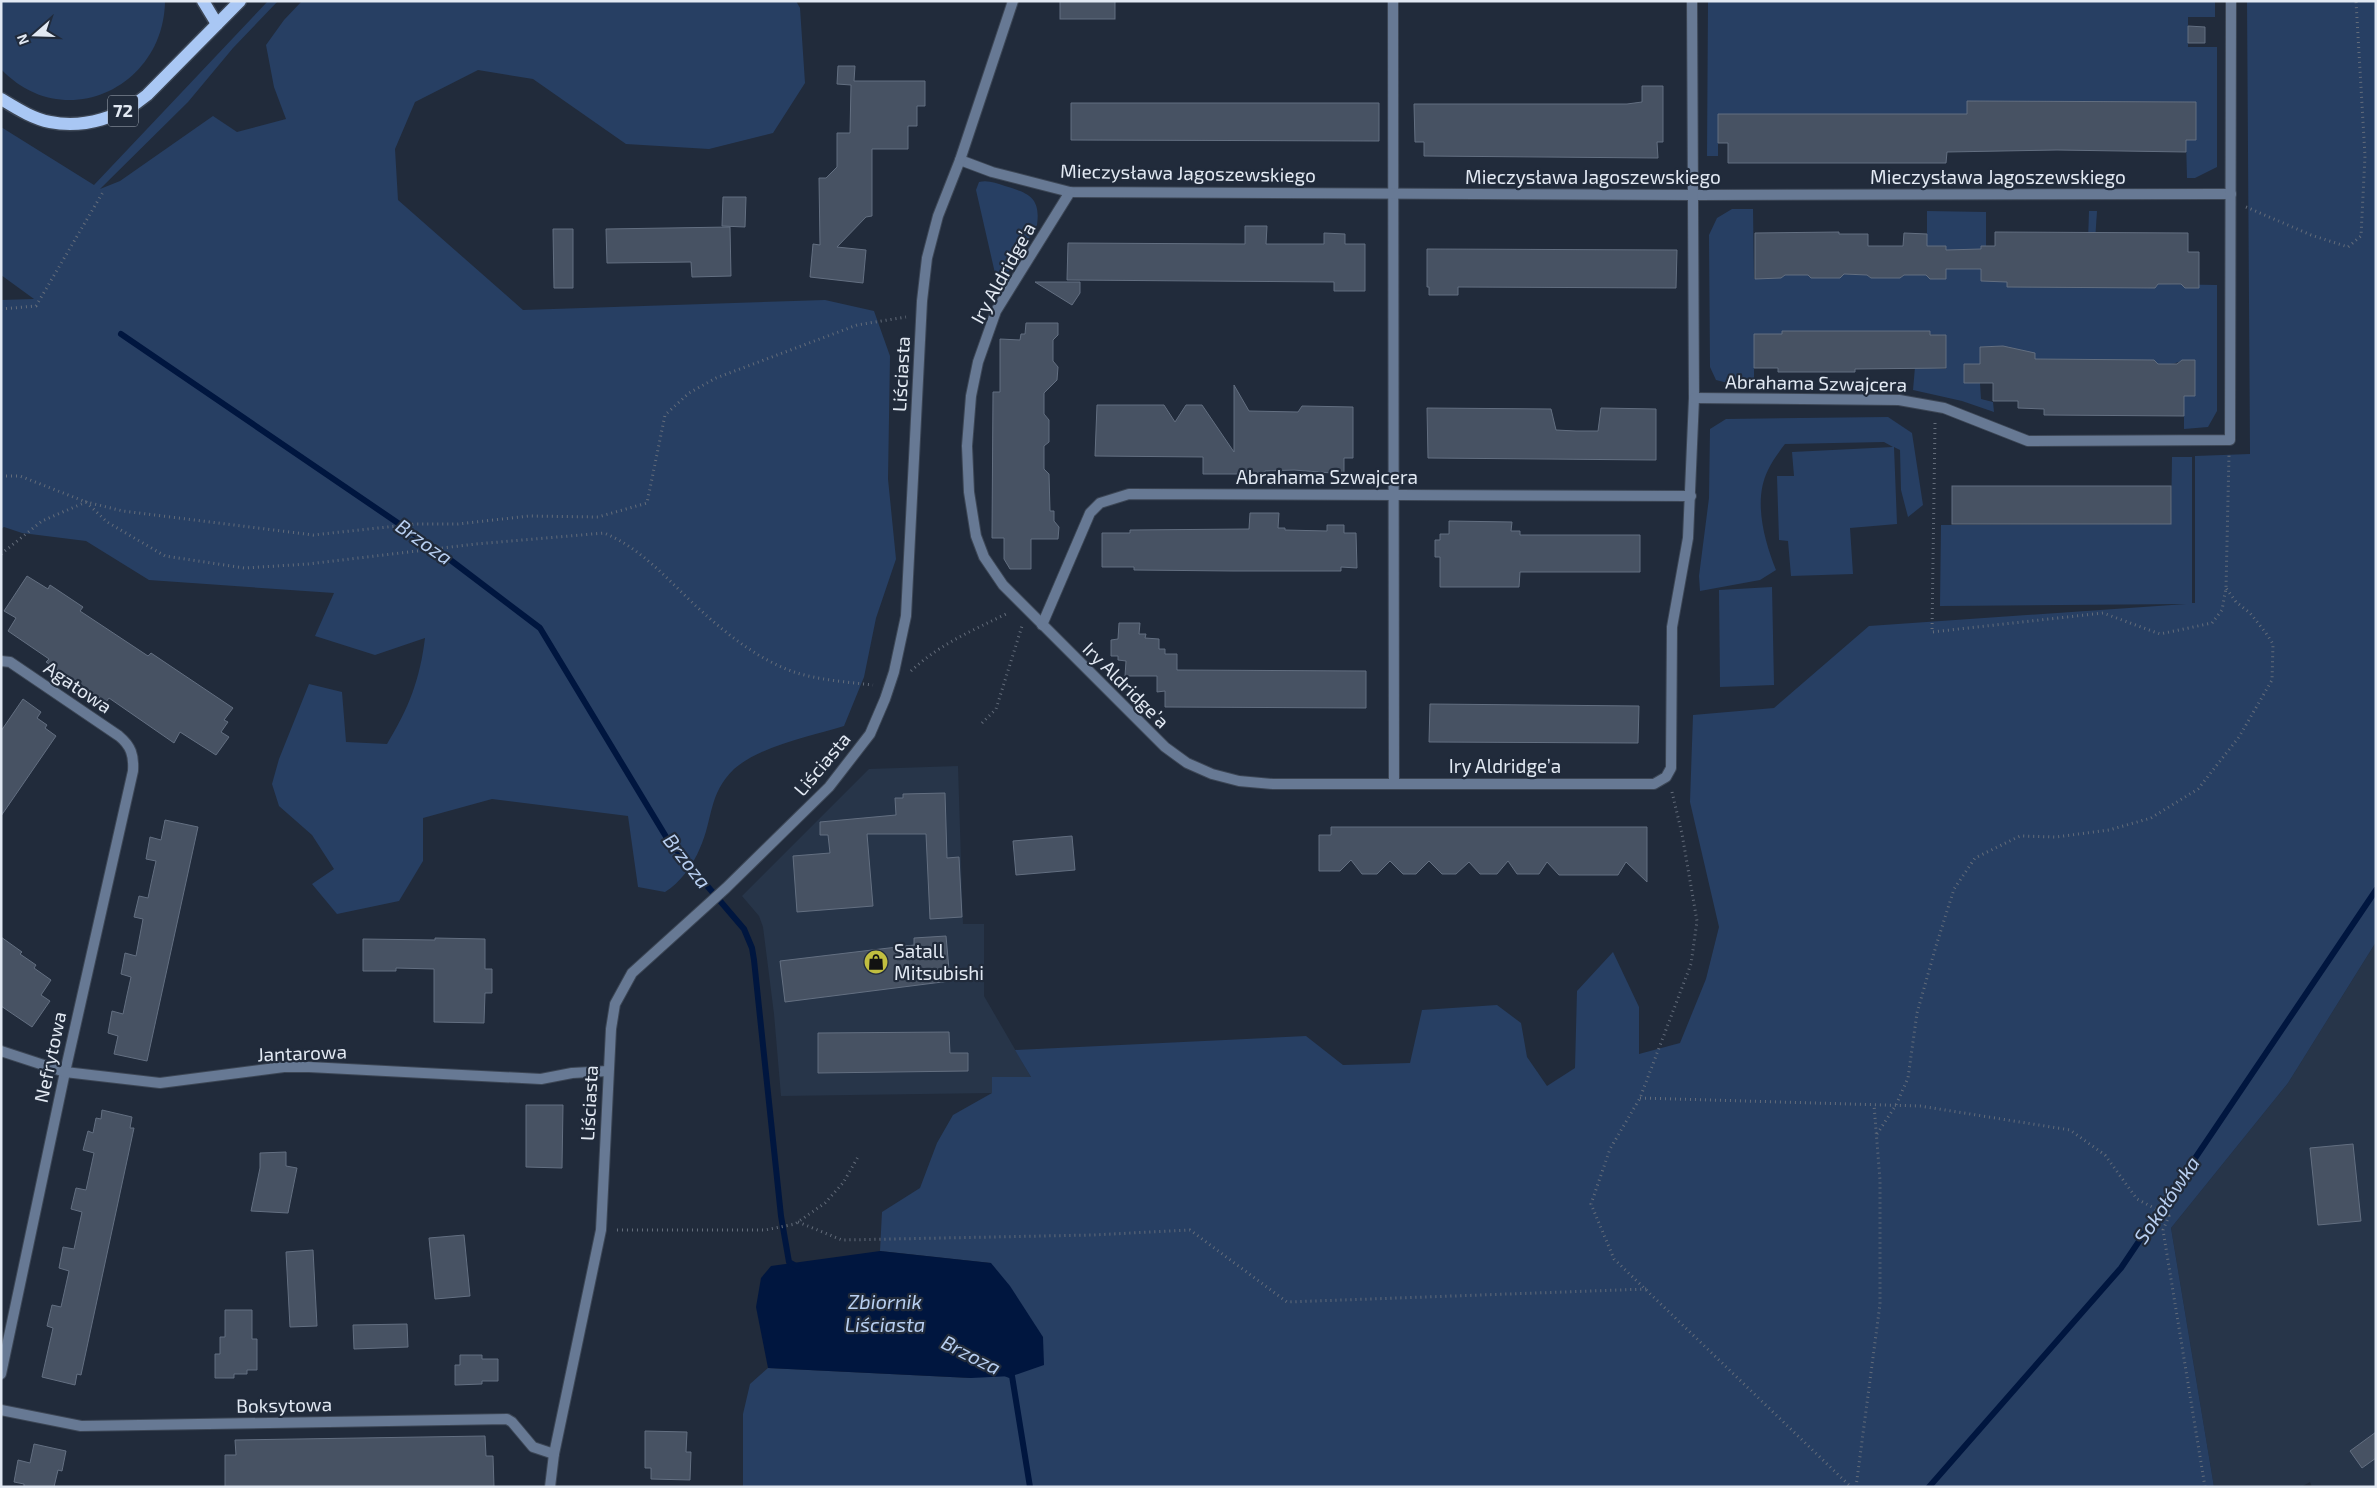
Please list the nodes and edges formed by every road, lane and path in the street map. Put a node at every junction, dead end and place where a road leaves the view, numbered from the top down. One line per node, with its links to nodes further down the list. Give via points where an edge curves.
1 (203, 1): 8 (main road)
2 (240, 1): 8 (main road, 72)
3 (1012, 1): 10 (street, Liściasta)
4 (1392, 1): 13 (street)
5 (1692, 1): 15 (street)
6 (2231, 1): 14 (street)
7 (2356, 1): 16 (path, via 2365,156 2362,236 2348,247)
8 (217, 24): 9 (main road, 72, via 147,95 110,117 77,124 49,122)
9 (1, 99)
10 (960, 160): 12 (street, Mieczysława Jagoszewskiego, via 992,172); 18 (street, Liściasta, via 932,238)
11 (103, 192): 17 (path, via 36,306)
12 (1070, 192): 13 (street, Mieczysława Jagoszewskiego); 30 (street, Iry Aldridge’a, via 994,316 978,362 968,417 967,463 976,536 995,576)
13 (1393, 193): 15 (street, Mieczysława Jagoszewskiego); 23 (street)
14 (2231, 194): 15 (street, Mieczysława Jagoszewskiego); 21 (street)
15 (1695, 195): 19 (street)
16 (2245, 206)
17 (1, 309)
18 (922, 315): 25 (path, via 858,325 716,378 689,393 665,415 647,503 598,517 529,516 313,534 122,511); 32 (street, Liściasta, via 906,616)
19 (1694, 398): 21 (street, Abrahama Szwajcera, via 1899,400 1944,408 2028,441); 24 (street)
20 (1935, 420): 27 (path, via 1932,632 2102,613 2160,634 2212,623 2222,610)
21 (2230, 440): 27 (path)
22 (1, 476): 25 (path, via 20,476)
23 (1394, 495): 24 (street, Abrahama Szwajcera); 30 (street, Abrahama Szwajcera, via 1130,494 1113,498 1100,503 1090,513); 36 (street)
24 (1691, 496): 35 (street, via 1688,538 1672,627 1671,768)
25 (86, 502): 26 (path, via 42,521); 32 (path, via 107,522 165,556 244,568 604,533 622,540 656,566 746,648 794,672 849,683)
26 (1, 554)
27 (2226, 588): 42 (path, via 2273,644 2272,680 2239,737 2198,789 2151,818 2109,830 2056,837 2020,836 1975,858 1954,889 1939,936 1917,1013 1908,1078)
28 (1011, 611): 32 (path, via 931,653 904,678)
29 (1022, 623): 33 (path, via 996,709)
30 (1042, 626): 36 (street, Iry Aldridge’a, via 1150,734 1198,769 1254,783)
31 (1, 661): 34 (street, Agatowa, via 10,662 119,736)
32 (889, 686): 38 (street, Liściasta, via 870,734 828,787 625,982 612,1016)
33 (982, 723)
34 (131, 748): 39 (street, Nefrytowa, via 133,771)
35 (1666, 777): 36 (street, Iry Aldridge’a, via 1654,784); 40 (path, via 1682,834 1697,921 1691,964)
36 (1394, 783)
37 (1, 1051): 39 (street, Jantarowa)
38 (608, 1071): 39 (street, Jantarowa, via 541,1079 284,1067 160,1083); 46 (street, Liściasta)
39 (65, 1072): 48 (street, Nefrytowa)
40 (1640, 1098): 41 (path); 47 (path, via 1610,1149 1591,1204 1614,1259)
41 (1874, 1106): 42 (path); 43 (path)
42 (1896, 1106): 43 (path); 54 (path, via 1920,1106 2070,1130 2105,1156 2137,1199 2169,1216 2163,1230)
43 (1877, 1134): 53 (path, via 1880,1304)
44 (858, 1158): 45 (path, via 843,1183 825,1203)
45 (797, 1223): 46 (path, via 765,1230); 47 (path, via 842,1240 1190,1230 1287,1302)
46 (601, 1230): 50 (street, Liściasta)
47 (1647, 1289): 52 (path)
48 (1, 1374)
49 (1, 1410): 50 (street, Boksytowa, via 81,1426 507,1419 533,1447)
50 (554, 1454): 51 (street, Liściasta)
51 (550, 1487)
52 (1851, 1487)
53 (1856, 1487)
54 (2205, 1487)

